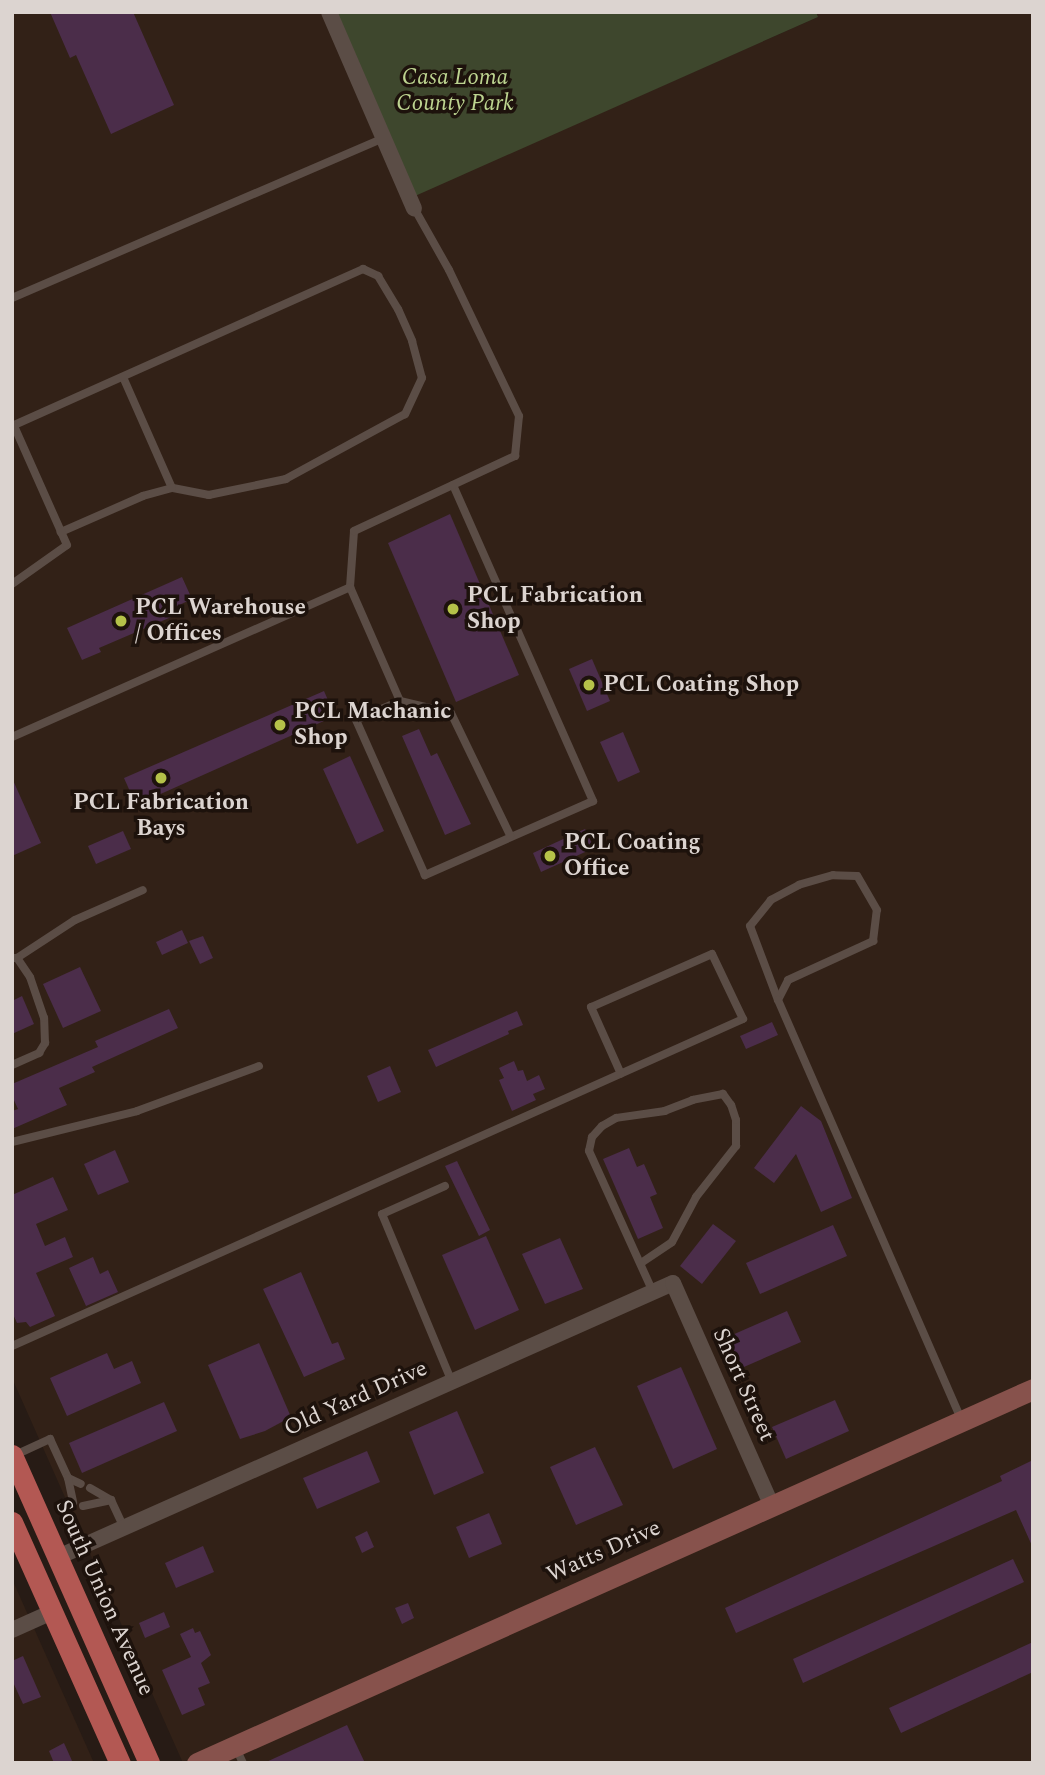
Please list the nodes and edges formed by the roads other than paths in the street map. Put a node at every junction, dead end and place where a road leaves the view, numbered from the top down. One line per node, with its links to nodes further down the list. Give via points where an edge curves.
1 (329, 12): 2 (street)
2 (384, 138): 3 (street); 4 (lane)
3 (414, 208): 7 (lane, via 519,416 515,456)
4 (12, 298)
5 (123, 377): 6 (lane); 8 (lane); 8 (lane, via 363,269 378,276 412,341 422,378 405,414 286,479 209,495)
6 (13, 426): 9 (lane)
7 (453, 485): 11 (lane, via 354,531); 14 (lane, via 593,801)
8 (172, 488): 9 (lane)
9 (61, 532): 10 (lane, via 67,545)
10 (12, 584)
11 (350, 587): 12 (lane); 13 (lane)
12 (400, 701): 14 (lane, via 451,713); 14 (lane, via 356,720 425,875)
13 (12, 737)
14 (510, 835)
15 (143, 890): 16 (lane, via 75,920)
16 (15, 958): 18 (lane, via 30,977 44,1018 45,1043 39,1054)
17 (778, 999): 17 (lane, via 788,980 873,941 877,910 857,876 833,875 799,885 771,900 750,926); 29 (lane)
18 (12, 1065)
19 (259, 1066): 21 (lane, via 137,1111)
20 (621, 1074): 20 (lane, via 743,1019 712,954 591,1007); 26 (lane)
21 (12, 1142)
22 (445, 1186): 27 (lane, via 382,1214)
23 (641, 1263): 23 (lane, via 589,1151 592,1137 616,1118 665,1111 723,1094 736,1121 736,1146 696,1197 672,1242); 25 (lane)
24 (673, 1283): 25 (street, Old Yard Drive); 37 (street, Short Street)
25 (653, 1292): 27 (street, Old Yard Drive)
26 (12, 1346)
27 (452, 1382): 38 (street, Old Yard Drive)
28 (1033, 1389): 29 (street, Watts Drive)
29 (962, 1421): 37 (street, Watts Drive)
30 (13, 1455): 31 (lane, via 50,1439); 40 (main road, South Union Avenue)
31 (68, 1478): 32 (lane); 35 (lane)
32 (81, 1484)
33 (90, 1488): 34 (lane)
34 (111, 1500): 36 (lane); 38 (lane)
35 (73, 1502)
36 (83, 1506)
37 (772, 1506): 43 (street, Watts Drive)
38 (124, 1528): 40 (street, Old Yard Drive)
39 (14, 1529): 41 (main road)
40 (58, 1557): 45 (main road, South Union Avenue)
41 (52, 1612): 42 (street); 44 (main road)
42 (12, 1630)
43 (239, 1754): 46 (street, Watts Drive)
44 (120, 1763)
45 (149, 1763)
46 (197, 1763)

